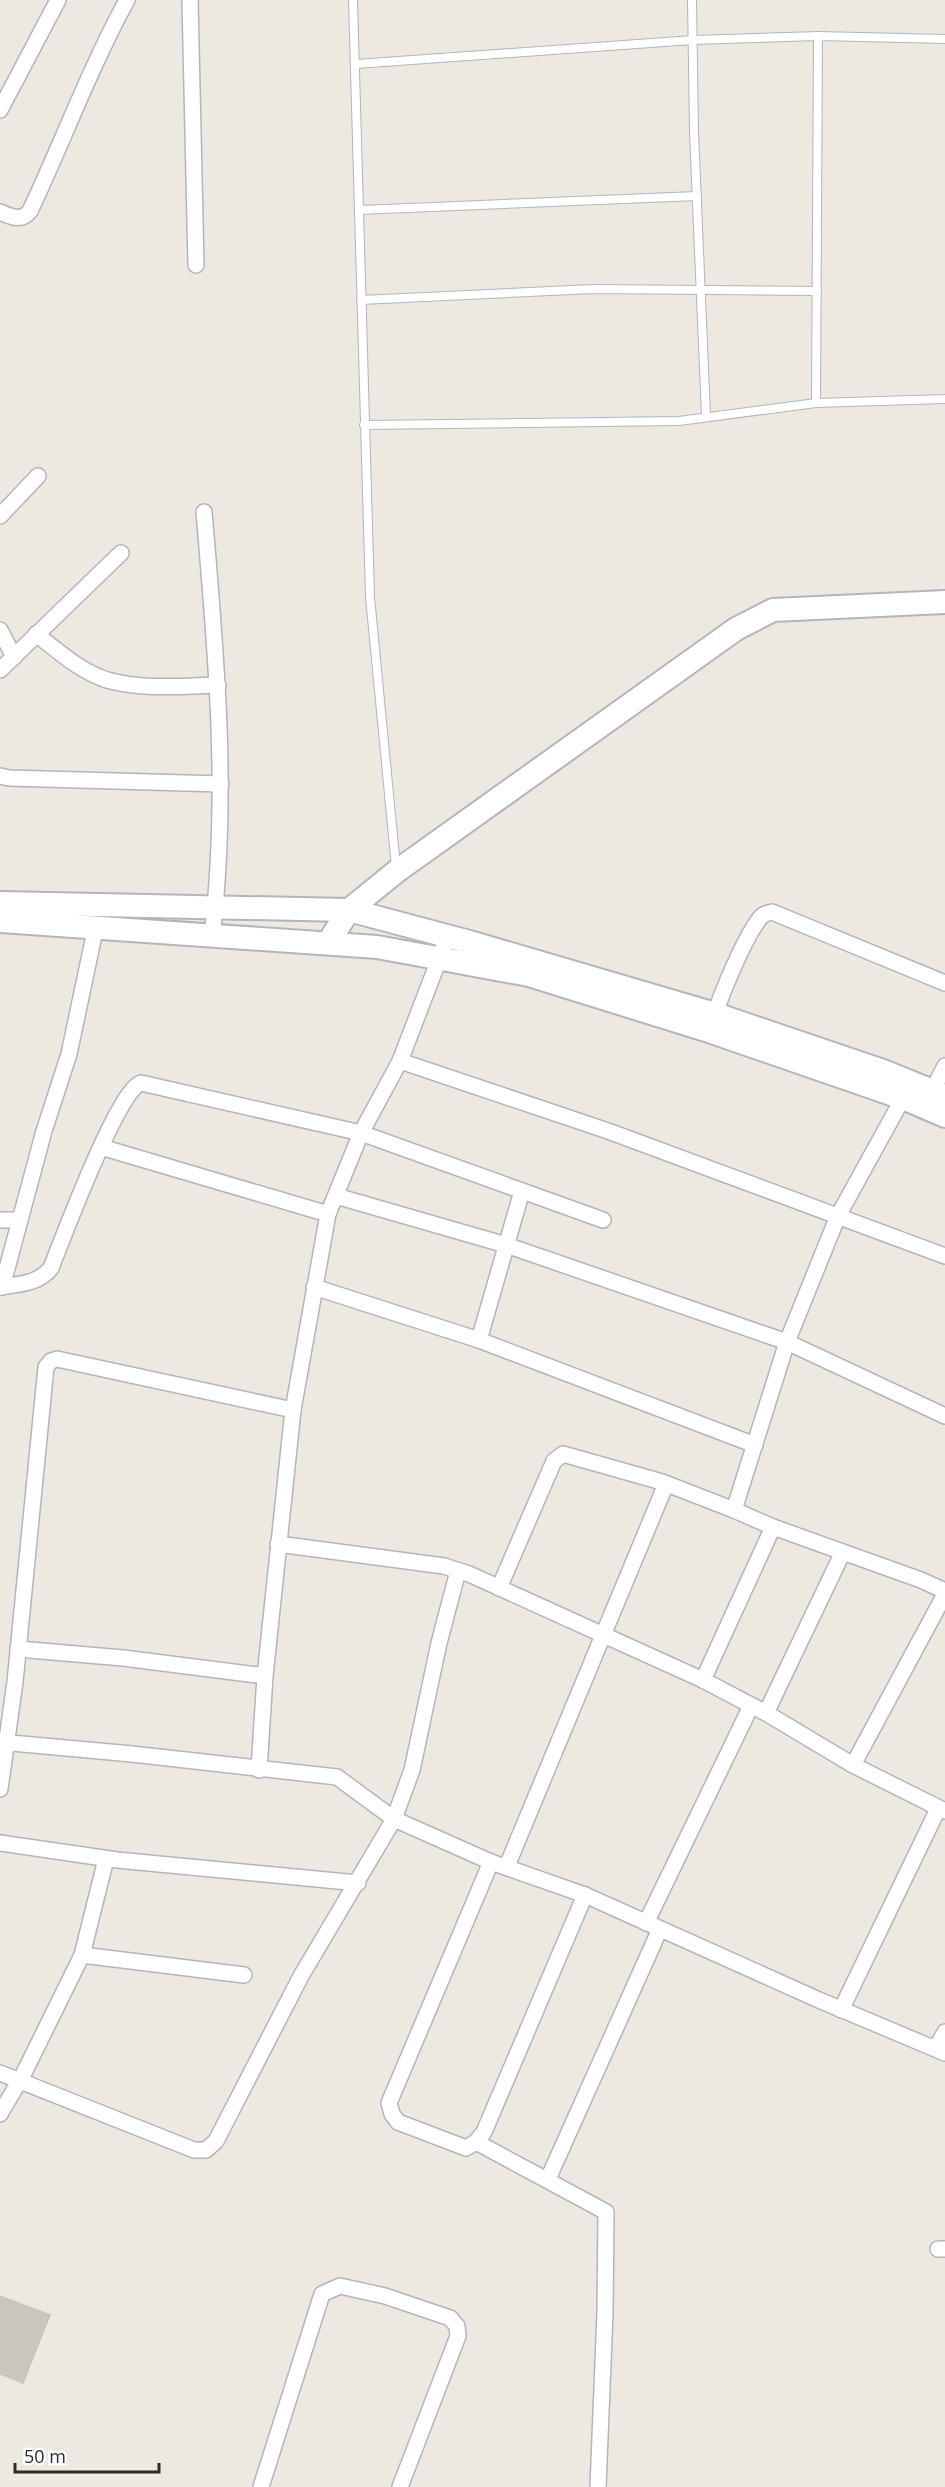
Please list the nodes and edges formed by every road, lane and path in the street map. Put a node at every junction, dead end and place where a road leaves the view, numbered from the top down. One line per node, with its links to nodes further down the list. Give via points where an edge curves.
1 (58, 0): 10 (street)
2 (127, 0): 13 (street, via 98,55 30,211 18,219)
3 (190, 0): 14 (street)
4 (353, 0): 9 (lane)
5 (693, 0): 8 (lane)
6 (818, 36): 7 (lane); 8 (lane); 16 (lane)
7 (945, 39)
8 (693, 40): 9 (lane); 11 (lane)
9 (356, 64): 12 (lane)
10 (0, 110)
11 (697, 196): 12 (lane); 15 (lane)
12 (360, 210): 17 (lane)
13 (0, 212)
14 (196, 266)
15 (701, 288): 16 (lane); 17 (lane); 20 (lane)
16 (817, 291): 19 (lane)
17 (362, 300): 21 (lane)
18 (945, 399): 19 (lane)
19 (816, 403): 20 (lane)
20 (706, 416): 21 (lane, via 679,421)
21 (364, 425): 34 (lane, via 370,597)
22 (38, 476): 24 (street)
23 (204, 512): 31 (street)
24 (0, 516)
25 (121, 553): 28 (street)
26 (945, 602): 34 (street, via 774,610 736,629)
27 (0, 630): 29 (street)
28 (36, 634): 29 (street); 31 (street, via 105,679 135,686)
29 (14, 657): 30 (street)
30 (0, 670)
31 (218, 685): 33 (street)
32 (0, 776): 33 (street)
33 (221, 784): 36 (street)
34 (397, 871): 37 (street)
35 (0, 903): 36 (street)
36 (215, 907): 37 (street); 40 (street)
37 (349, 910): 41 (street); 42 (street)
38 (0, 921): 39 (street)
39 (96, 926): 40 (street); 58 (street, via 69,1054)
40 (212, 935): 42 (street)
41 (448, 936): 43 (street); 45 (street)
42 (328, 943): 43 (street)
43 (440, 958): 45 (street, via 529,975); 46 (street)
44 (945, 983): 45 (street, via 772,912 765,913 743,950)
45 (712, 1022): 48 (street); 49 (street, via 883,1071)
46 (400, 1061): 51 (street); 56 (street, via 608,1131)
47 (945, 1066): 49 (street)
48 (903, 1098): 49 (street); 56 (street)
49 (933, 1098): 50 (street)
50 (945, 1116)
51 (361, 1133): 52 (street, via 141,1083 127,1094); 53 (street); 54 (street)
52 (101, 1148): 55 (street); 62 (street, via 51,1268 36,1281)
53 (522, 1191): 59 (street); 60 (street)
54 (336, 1196): 55 (street); 60 (street)
55 (328, 1214): 63 (street)
56 (838, 1216): 61 (street); 65 (street)
57 (0, 1220): 58 (street)
58 (20, 1220): 62 (street)
59 (603, 1220)
60 (506, 1245): 64 (street); 65 (street)
61 (945, 1256)
62 (1, 1287)
63 (314, 1287): 64 (street); 66 (street)
64 (479, 1340): 68 (street)
65 (787, 1342): 67 (street); 68 (street)
66 (293, 1410): 72 (street); 78 (street, via 57,1359 51,1361 46,1366)
67 (945, 1416)
68 (755, 1445): 70 (street)
69 (666, 1484): 70 (street); 75 (street, via 568,1454 558,1457); 77 (street)
70 (734, 1509): 71 (street)
71 (773, 1527): 73 (street); 80 (street)
72 (278, 1544): 74 (street); 79 (street)
73 (842, 1554): 76 (street, via 921,1580); 82 (street)
74 (458, 1571): 75 (street); 88 (street, via 412,1770)
75 (499, 1588): 77 (street)
76 (945, 1593): 84 (street)
77 (604, 1635): 80 (street); 92 (street)
78 (18, 1649): 79 (street); 83 (street)
79 (265, 1676): 85 (street)
80 (703, 1680): 81 (street)
81 (751, 1706): 82 (street); 95 (street)
82 (766, 1713): 84 (street)
83 (3, 1742): 85 (street); 86 (street)
84 (853, 1765): 87 (street)
85 (259, 1770): 88 (street, via 337,1777)
86 (0, 1789)
87 (941, 1810): 98 (street)
88 (394, 1819): 91 (street); 93 (street)
89 (0, 1843): 90 (street)
90 (106, 1859): 93 (street); 96 (street)
91 (491, 1862): 92 (street); 104 (street, via 389,2103 398,2122 466,2148)
92 (507, 1866): 94 (street)
93 (358, 1883): 102 (street, via 301,1976 216,2141 206,2150 194,2150)
94 (585, 1895): 95 (street); 104 (street, via 484,2132)
95 (653, 1926): 98 (street); 105 (street)
96 (82, 1955): 97 (street); 102 (street)
97 (244, 1975)
98 (842, 2010): 100 (street)
99 (945, 2032): 100 (street)
100 (940, 2051)
101 (0, 2073): 102 (street)
102 (19, 2082): 103 (street)
103 (0, 2114)
104 (476, 2142): 105 (street)
105 (548, 2179): 108 (street, via 606,2212)
106 (261, 2487): 107 (street, via 322,2294 340,2286 450,2318 458,2326 458,2336)
107 (400, 2487)
108 (598, 2487)

